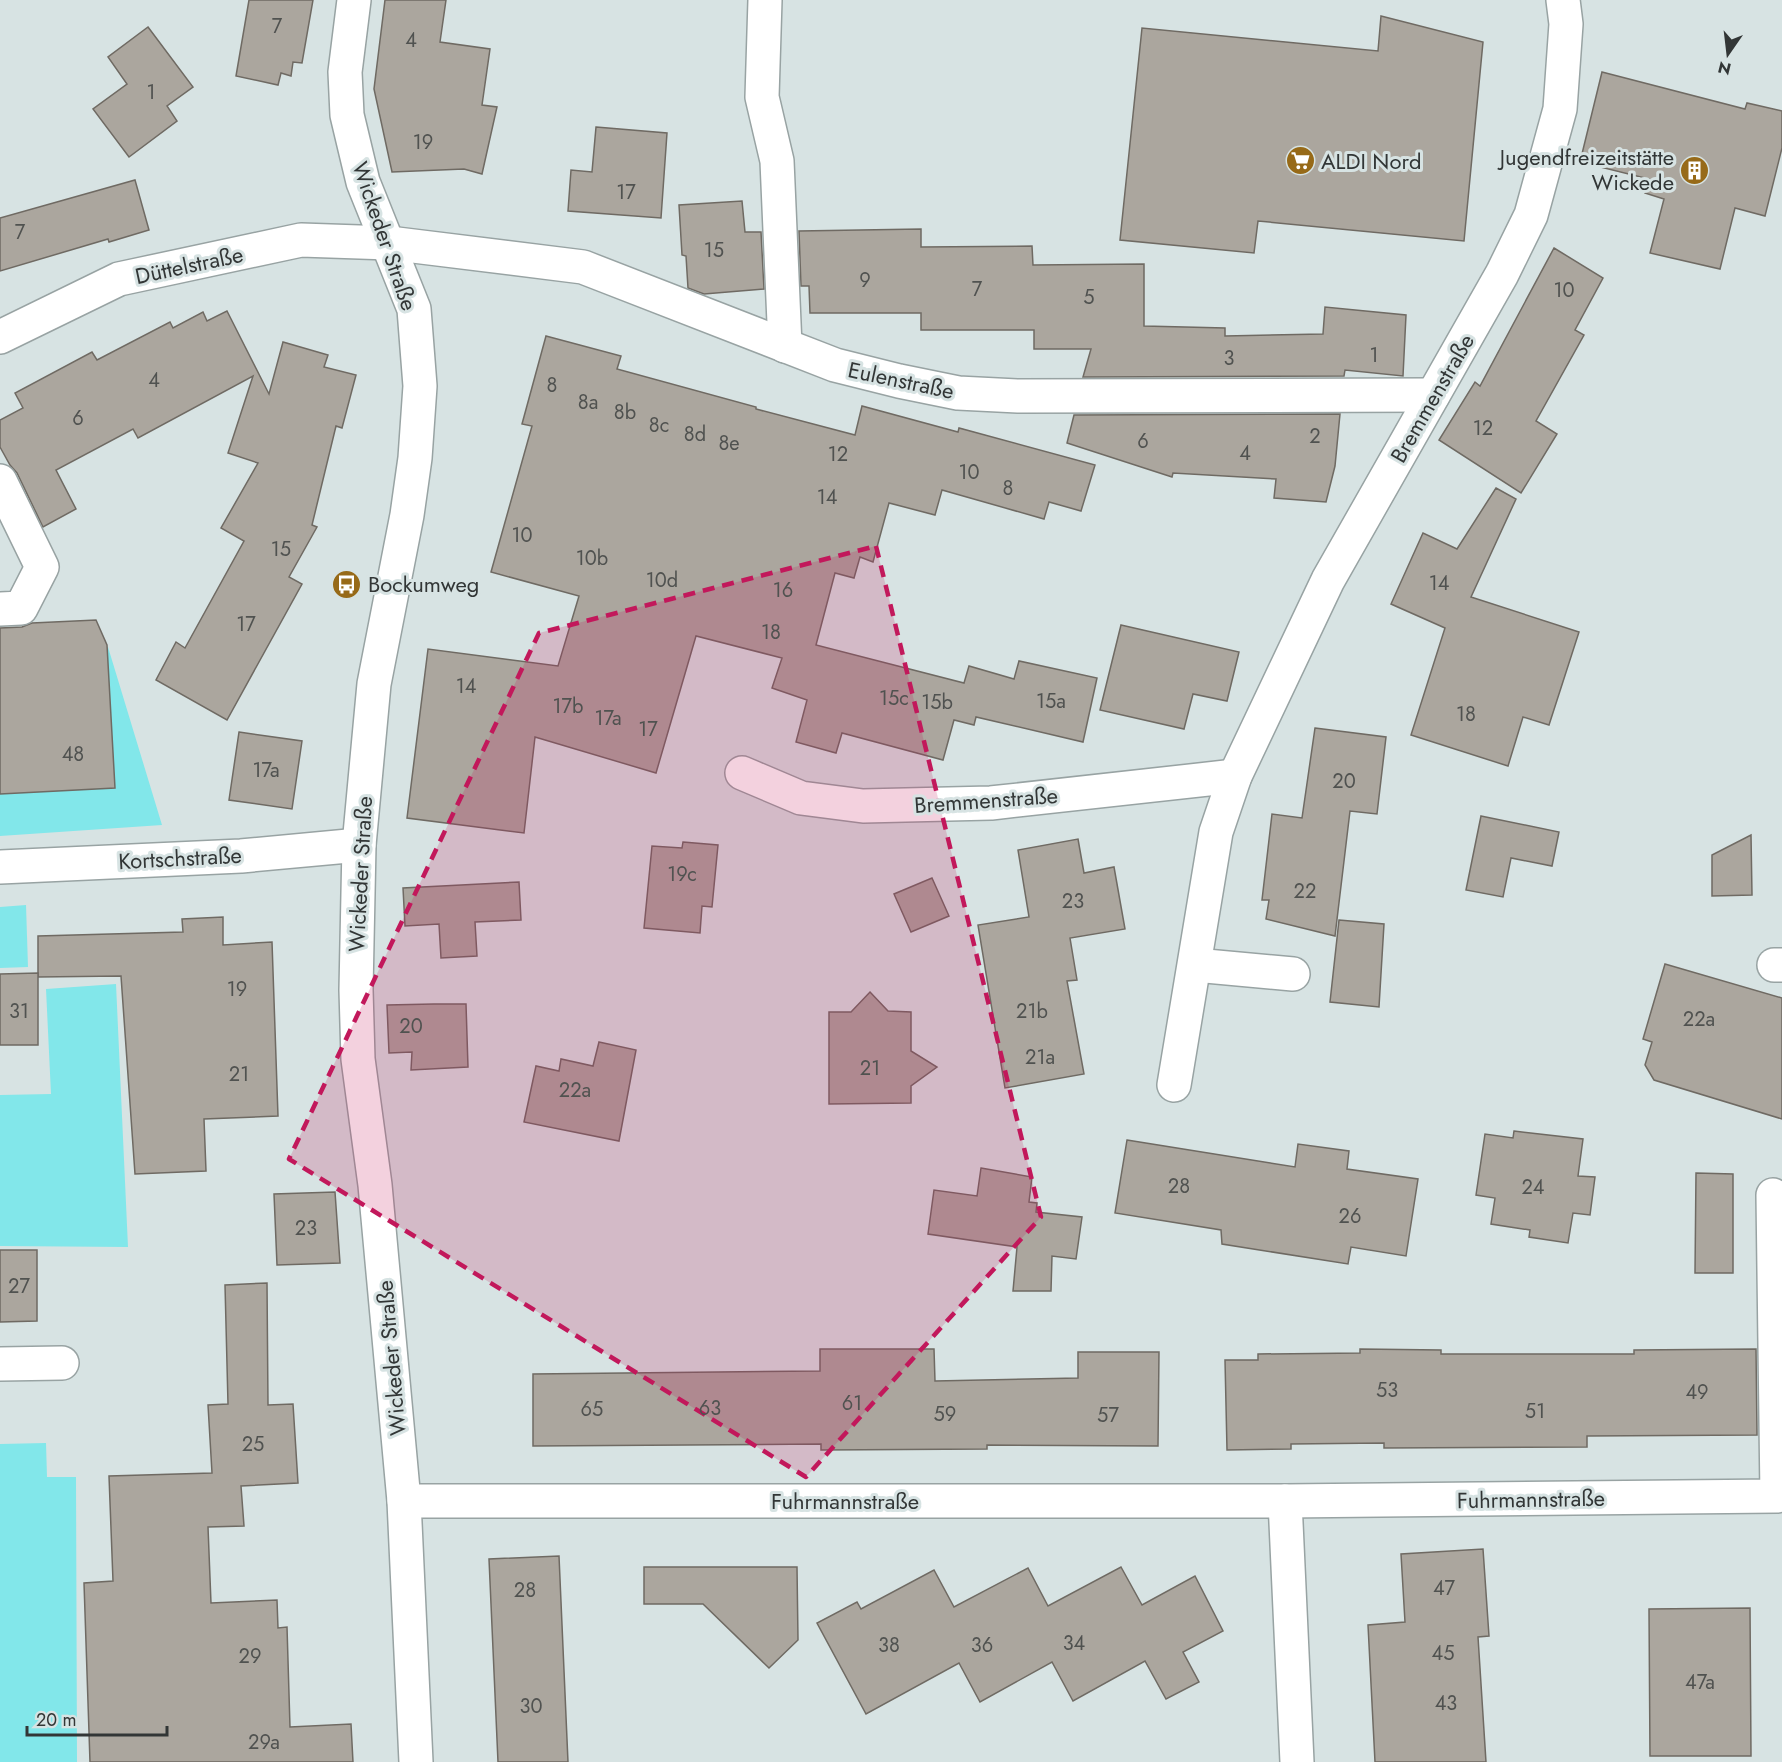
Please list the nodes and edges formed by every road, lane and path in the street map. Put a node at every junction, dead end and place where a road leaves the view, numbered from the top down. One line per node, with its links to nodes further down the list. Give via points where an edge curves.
1 (354, 0): 4 (street, Wickeder Straße, via 345,72 347,115 363,182)
2 (765, 0): 6 (street, via 762,97 777,161)
3 (1563, 0): 7 (street, Bremmenstraße, via 1566,24 1560,109 1531,215)
4 (389, 243): 5 (street, Düttelstraße, via 301,240 119,279); 6 (street, Eulenstraße, via 583,267); 12 (street, Wickeder Straße, via 414,309 420,386 407,515 374,684)
5 (0, 337)
6 (785, 346): 7 (street, Eulenstraße, via 835,365 958,393)
7 (1433, 395): 11 (street, Bremmenstraße, via 1328,580)
8 (0, 482): 9 (street, via 42,567 21,608)
9 (0, 609)
10 (742, 773): 11 (street, Bremmenstraße, via 801,798 863,806 991,803)
11 (1235, 776): 14 (street, Bremmenstraße, via 1216,832)
12 (359, 845): 13 (street, Kortschstraße, via 241,856); 20 (street, Wickeder Straße, via 358,1059 375,1185)
13 (0, 867)
14 (1195, 965): 15 (street); 16 (street, Bremmenstraße)
15 (1293, 974)
16 (1174, 1085)
17 (1773, 1195): 21 (street, Fuhrmannstraße, via 1777,1496)
18 (62, 1363): 19 (street)
19 (0, 1364)
20 (404, 1501): 21 (street, Fuhrmannstraße); 22 (street, Wickeder Straße)
21 (1285, 1502): 23 (street)
22 (416, 1762)
23 (1296, 1762)

